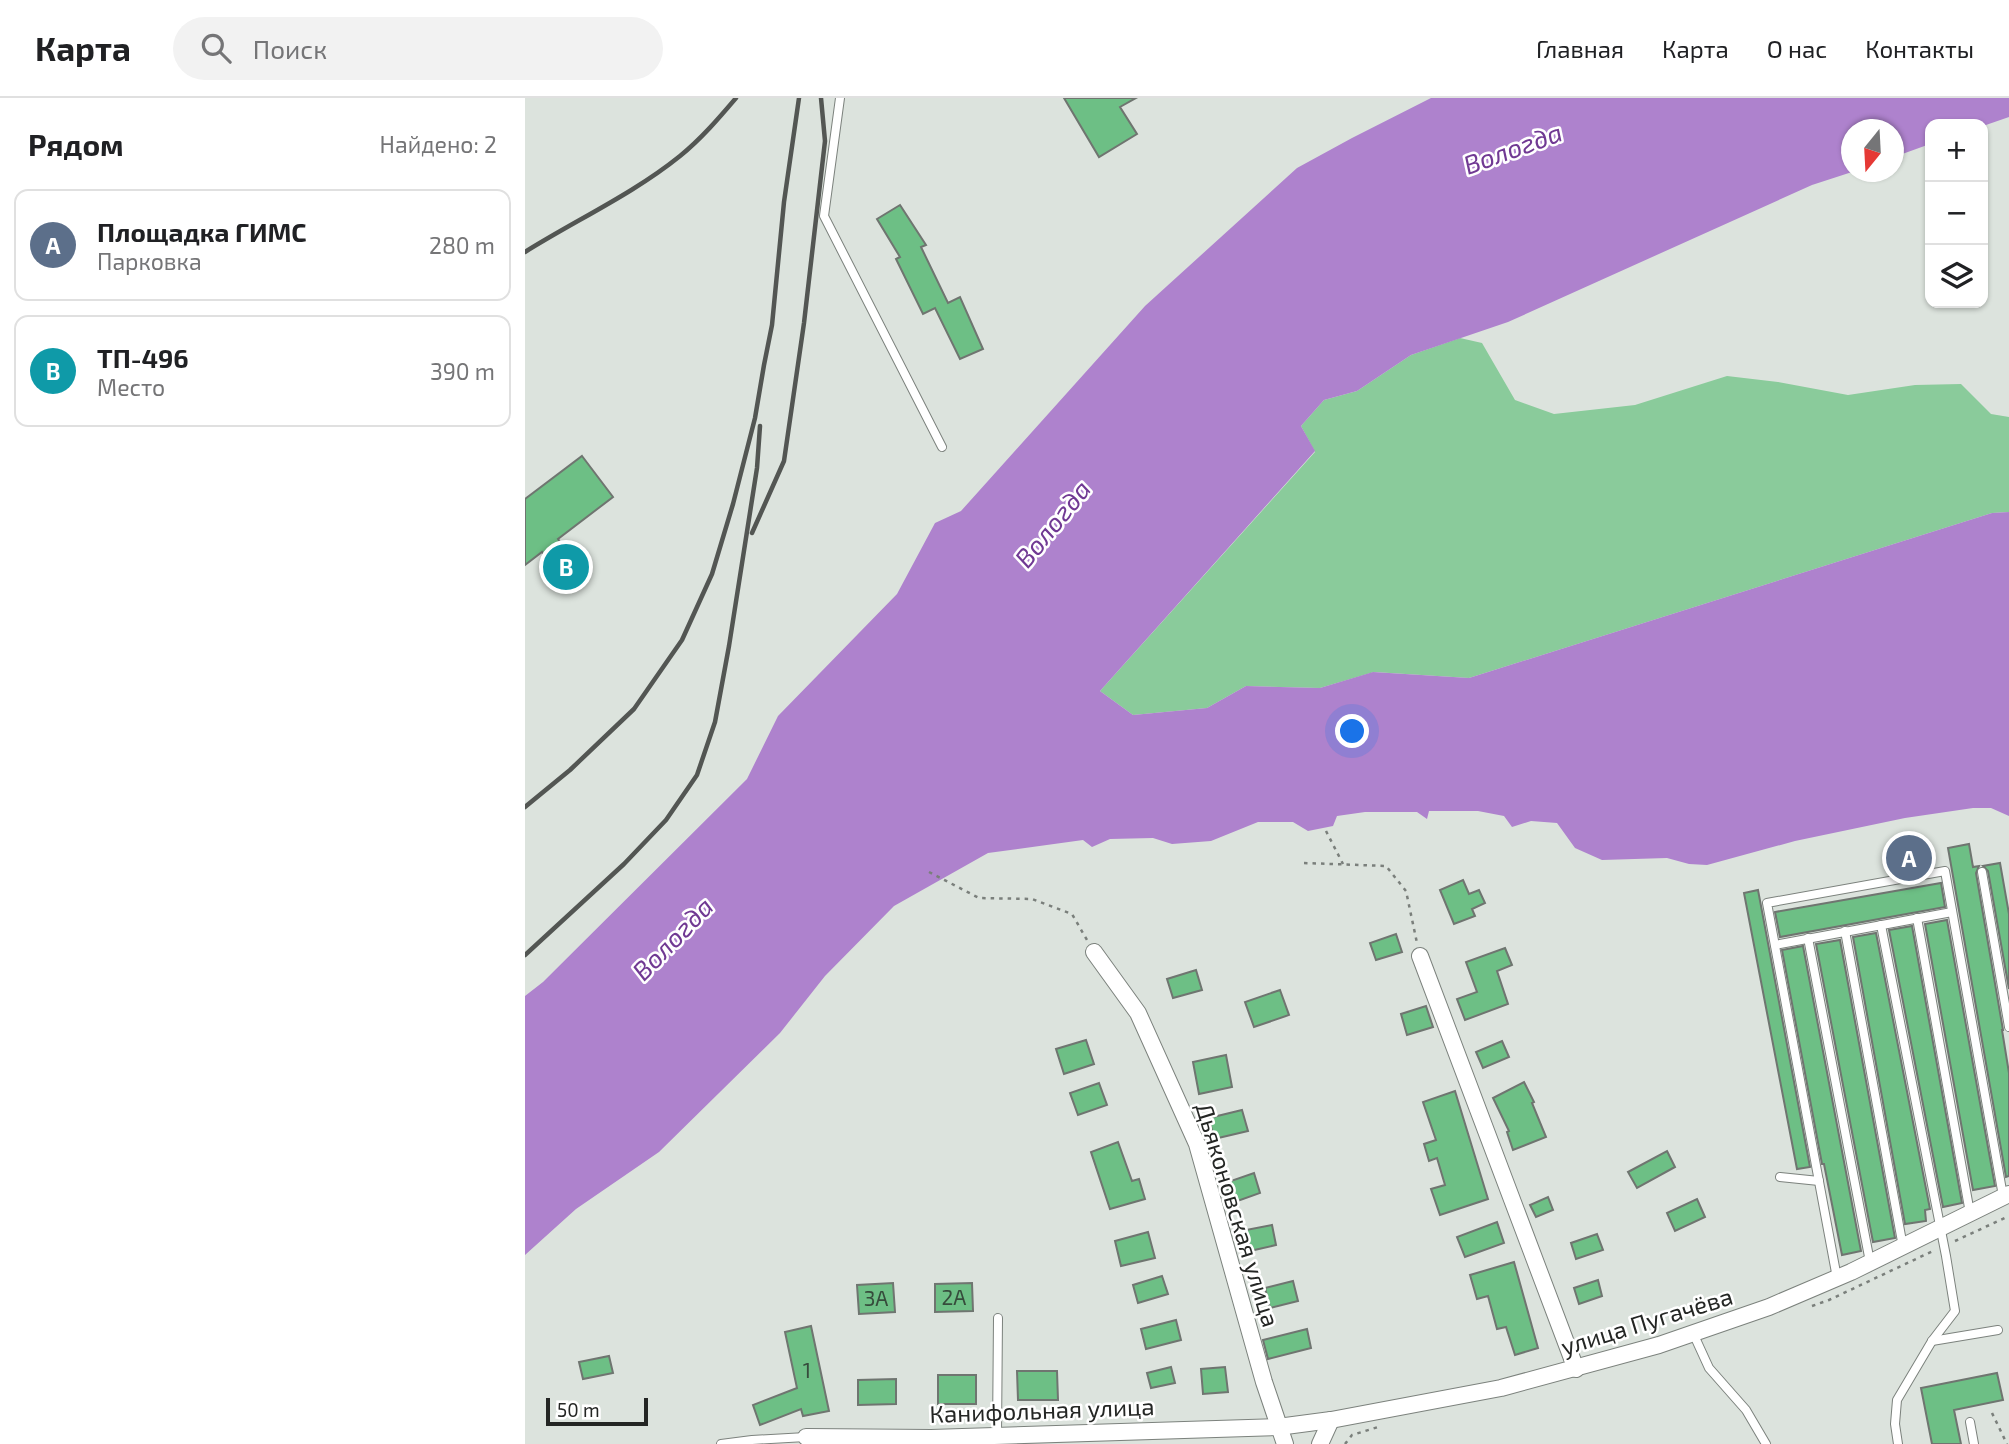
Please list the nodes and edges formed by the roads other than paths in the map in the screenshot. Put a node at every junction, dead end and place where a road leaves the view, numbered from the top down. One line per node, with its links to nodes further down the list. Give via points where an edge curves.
1 (840, 98): 2 (lane, via 824,216)
2 (942, 447)
3 (1982, 872): 12 (lane)
4 (1952, 912): 5 (lane); 9 (lane, via 1945,871 1767,902); 15 (lane)
5 (1917, 918): 6 (lane); 16 (lane)
6 (1881, 925): 7 (lane); 17 (lane)
7 (1846, 931): 8 (lane); 18 (lane)
8 (1808, 938): 9 (lane); 19 (lane)
9 (1775, 944): 14 (lane)
10 (1094, 952): 28 (street, Дьяконовская улица, via 1138,1013 1197,1144)
11 (1420, 956): 25 (street)
12 (2009, 1027)
13 (1780, 1177): 14 (lane)
14 (1819, 1181): 20 (lane)
15 (2006, 1195): 16 (street, улица Пугачёва)
16 (1971, 1213): 17 (street, улица Пугачёва)
17 (1939, 1229): 18 (street, улица Пугачёва); 24 (lane, via 1955,1311)
18 (1903, 1247): 19 (street, улица Пугачёва)
19 (1870, 1263): 20 (street, улица Пугачёва)
20 (1837, 1278): 23 (street, улица Пугачёва)
21 (998, 1318): 29 (lane)
22 (1998, 1330): 24 (lane)
23 (1693, 1333): 25 (street, улица Пугачёва); 35 (lane, via 1709,1368 1746,1410)
24 (1932, 1341): 36 (lane, via 1897,1400)
25 (1576, 1369): 26 (street, улица Пугачёва)
26 (1331, 1420): 28 (street, улица Пугачёва); 34 (street)
27 (1970, 1422): 37 (lane)
28 (1278, 1427): 29 (street, Канифольная улица); 33 (street, Дьяконовская улица)
29 (997, 1435): 31 (street, Канифольная улица)
30 (806, 1437): 31 (street, Канифольная улица); 32 (lane)
31 (894, 1441)
32 (721, 1444)
33 (1285, 1444)
34 (1320, 1444)
35 (1766, 1444)
36 (1898, 1444)
37 (1975, 1444)

